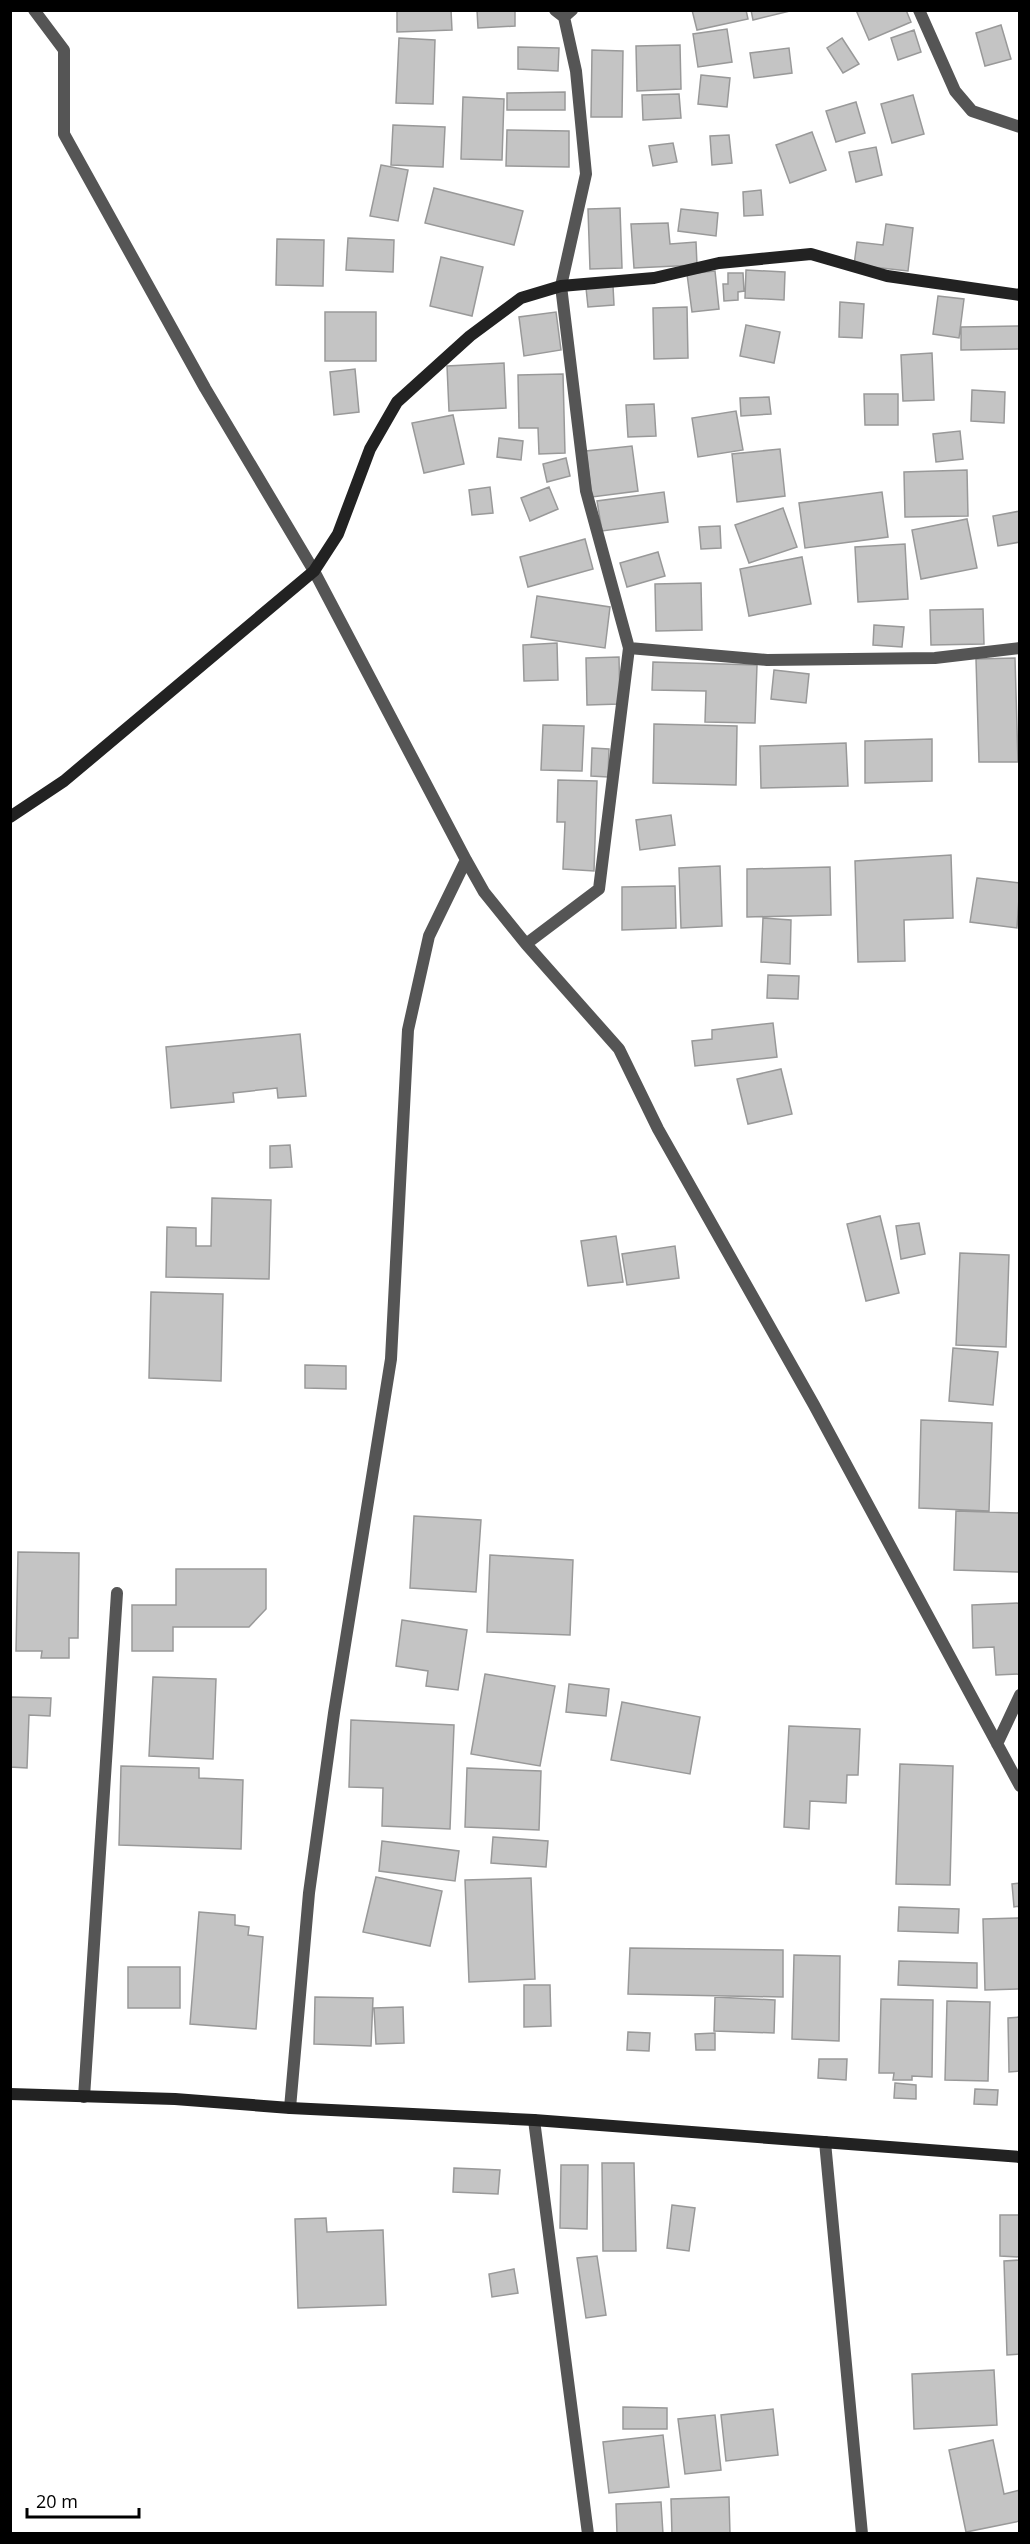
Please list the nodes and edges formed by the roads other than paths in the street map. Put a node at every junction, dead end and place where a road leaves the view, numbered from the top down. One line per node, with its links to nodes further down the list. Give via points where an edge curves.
1 (34, 10): 7 (street, via 64,50 64,134 205,388)
2 (919, 10): 4 (street, via 955,91 972,111)
3 (564, 13): 5 (street, via 576,71 586,174)
4 (1020, 128)
5 (561, 286): 6 (street, via 654,278 719,263 811,254 887,276); 7 (street, via 521,298 470,336 397,402 370,449 338,534); 8 (street, via 586,491)
6 (1020, 295)
7 (314, 571): 10 (street, via 64,782); 11 (street)
8 (629, 648): 9 (street, via 768,660 935,657); 12 (street, via 598,889)
9 (1020, 648)
10 (10, 818)
11 (466, 860): 12 (street, via 484,892); 20 (street, via 429,936 408,1030 391,1359 309,1893)
12 (526, 944): 15 (street, via 619,1049 657,1129 814,1405)
13 (117, 1593): 19 (street)
14 (1020, 1695): 15 (street)
15 (997, 1744): 16 (street)
16 (1016, 1770): 17 (street)
17 (1020, 1786)
18 (10, 2094): 19 (street)
19 (84, 2097): 20 (street)
20 (290, 2108): 21 (street)
21 (534, 2120): 22 (street); 24 (street)
22 (825, 2142): 23 (street); 25 (street)
23 (1020, 2157)
24 (588, 2534)
25 (862, 2534)

